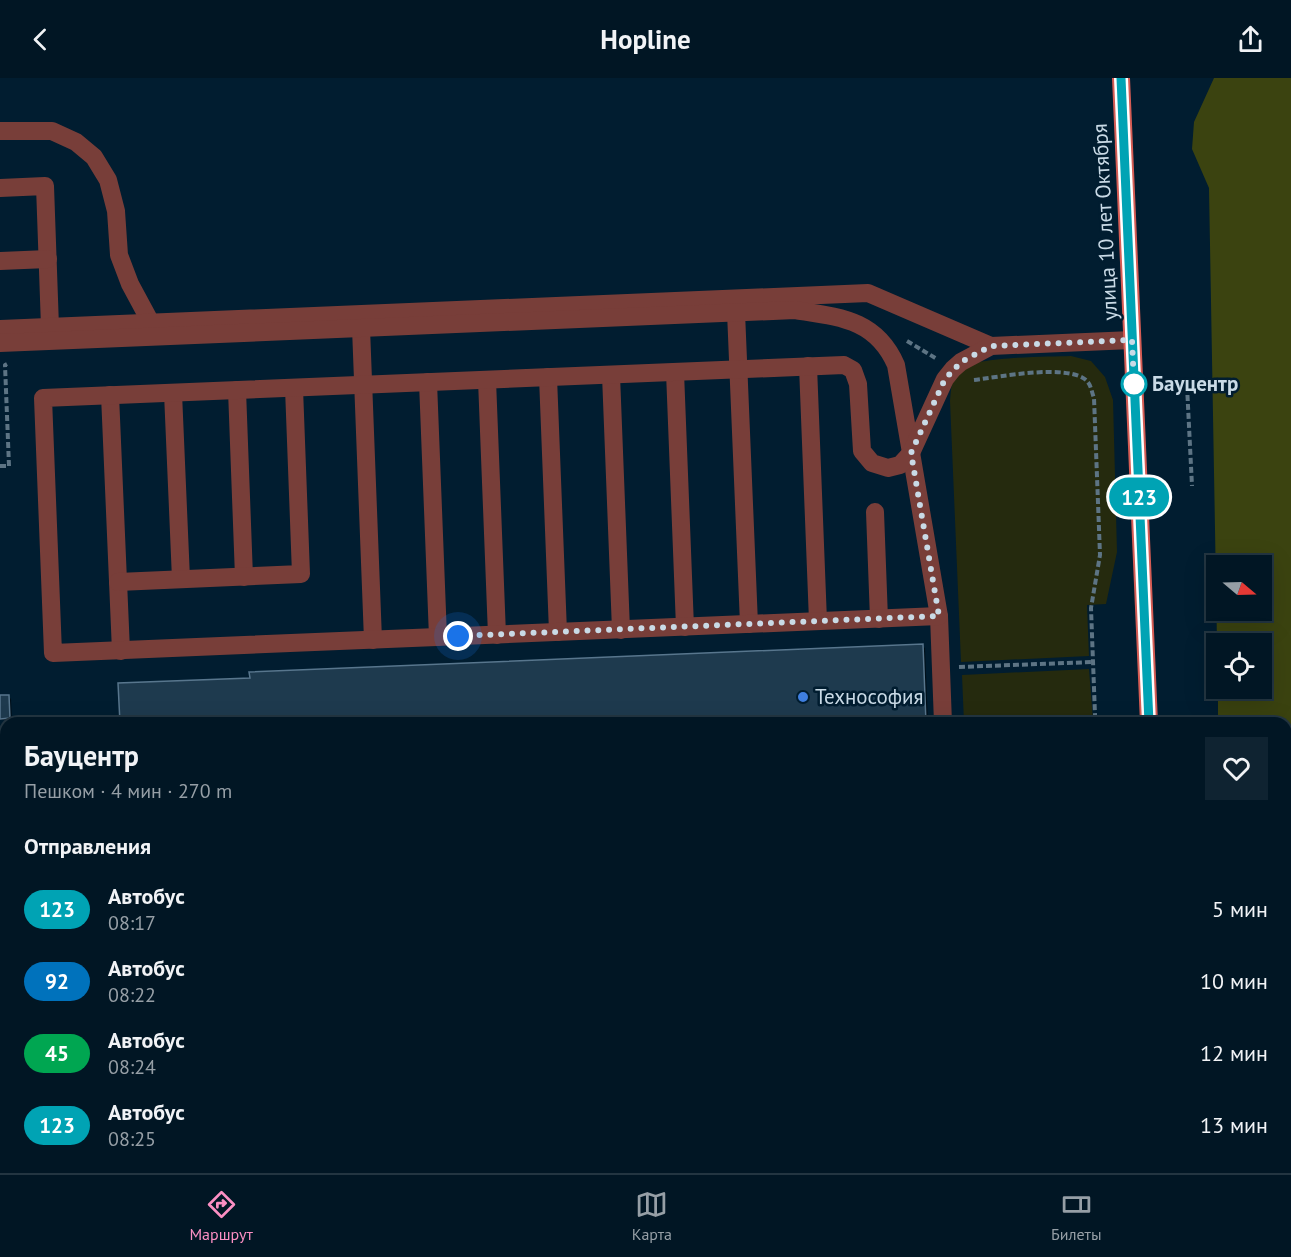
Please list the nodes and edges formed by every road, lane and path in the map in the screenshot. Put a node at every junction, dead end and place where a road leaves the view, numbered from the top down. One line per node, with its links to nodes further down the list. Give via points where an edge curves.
1 (1121, 78): 12 (main road, улица 10 лет Октября)
2 (0, 130): 7 (street, via 52,131 76,142 94,157 108,180 116,211 119,255)
3 (0, 188): 4 (street, via 45,186)
4 (48, 259): 5 (street); 8 (street)
5 (0, 261)
6 (736, 312): 9 (street); 16 (street); 29 (street, via 795,310 843,317 867,328 890,351 896,365)
7 (151, 323): 8 (street); 14 (street, via 868,293)
8 (51, 327): 10 (street)
9 (361, 328): 13 (street); 23 (street)
10 (0, 329)
11 (900, 336): 17 (path)
12 (1132, 340): 14 (street); 50 (main road, улица 10 лет Октября)
13 (0, 343)
14 (991, 346): 17 (street)
15 (808, 366): 16 (street); 29 (street, via 844,365 853,370 858,384 862,451 872,463 888,468 900,465); 37 (street)
16 (739, 369): 18 (street); 38 (street)
17 (953, 369): 29 (street); 46 (path, via 971,380 1060,371 1077,374 1088,382 1094,398 1100,555 1091,608)
18 (675, 372): 19 (street); 39 (street)
19 (611, 375): 20 (street); 40 (street)
20 (548, 377): 21 (street); 41 (street)
21 (487, 380): 22 (street); 42 (street)
22 (428, 382): 23 (street); 43 (street)
23 (363, 385): 25 (street); 44 (street)
24 (1187, 386): 30 (path)
25 (294, 388): 26 (street); 32 (street, via 301,574)
26 (237, 390): 27 (street); 32 (street)
27 (174, 393): 28 (street); 33 (street)
28 (110, 396): 34 (street); 45 (street, via 43,398 53,653)
29 (911, 453): 35 (street)
30 (1192, 486)
31 (875, 512): 36 (street)
32 (244, 577): 33 (street)
33 (181, 579): 34 (street)
34 (118, 582): 45 (street)
35 (939, 616): 36 (street); 47 (street)
36 (879, 619): 37 (street)
37 (818, 621): 38 (street)
38 (749, 624): 39 (street)
39 (685, 627): 40 (street)
40 (621, 630): 41 (street)
41 (558, 632): 42 (street)
42 (497, 635): 43 (street)
43 (438, 637): 44 (street)
44 (373, 640): 45 (street)
45 (120, 651)
46 (1093, 662): 47 (path); 48 (path)
47 (941, 668): 49 (street)
48 (1095, 715)
49 (943, 717)
50 (1149, 717)

